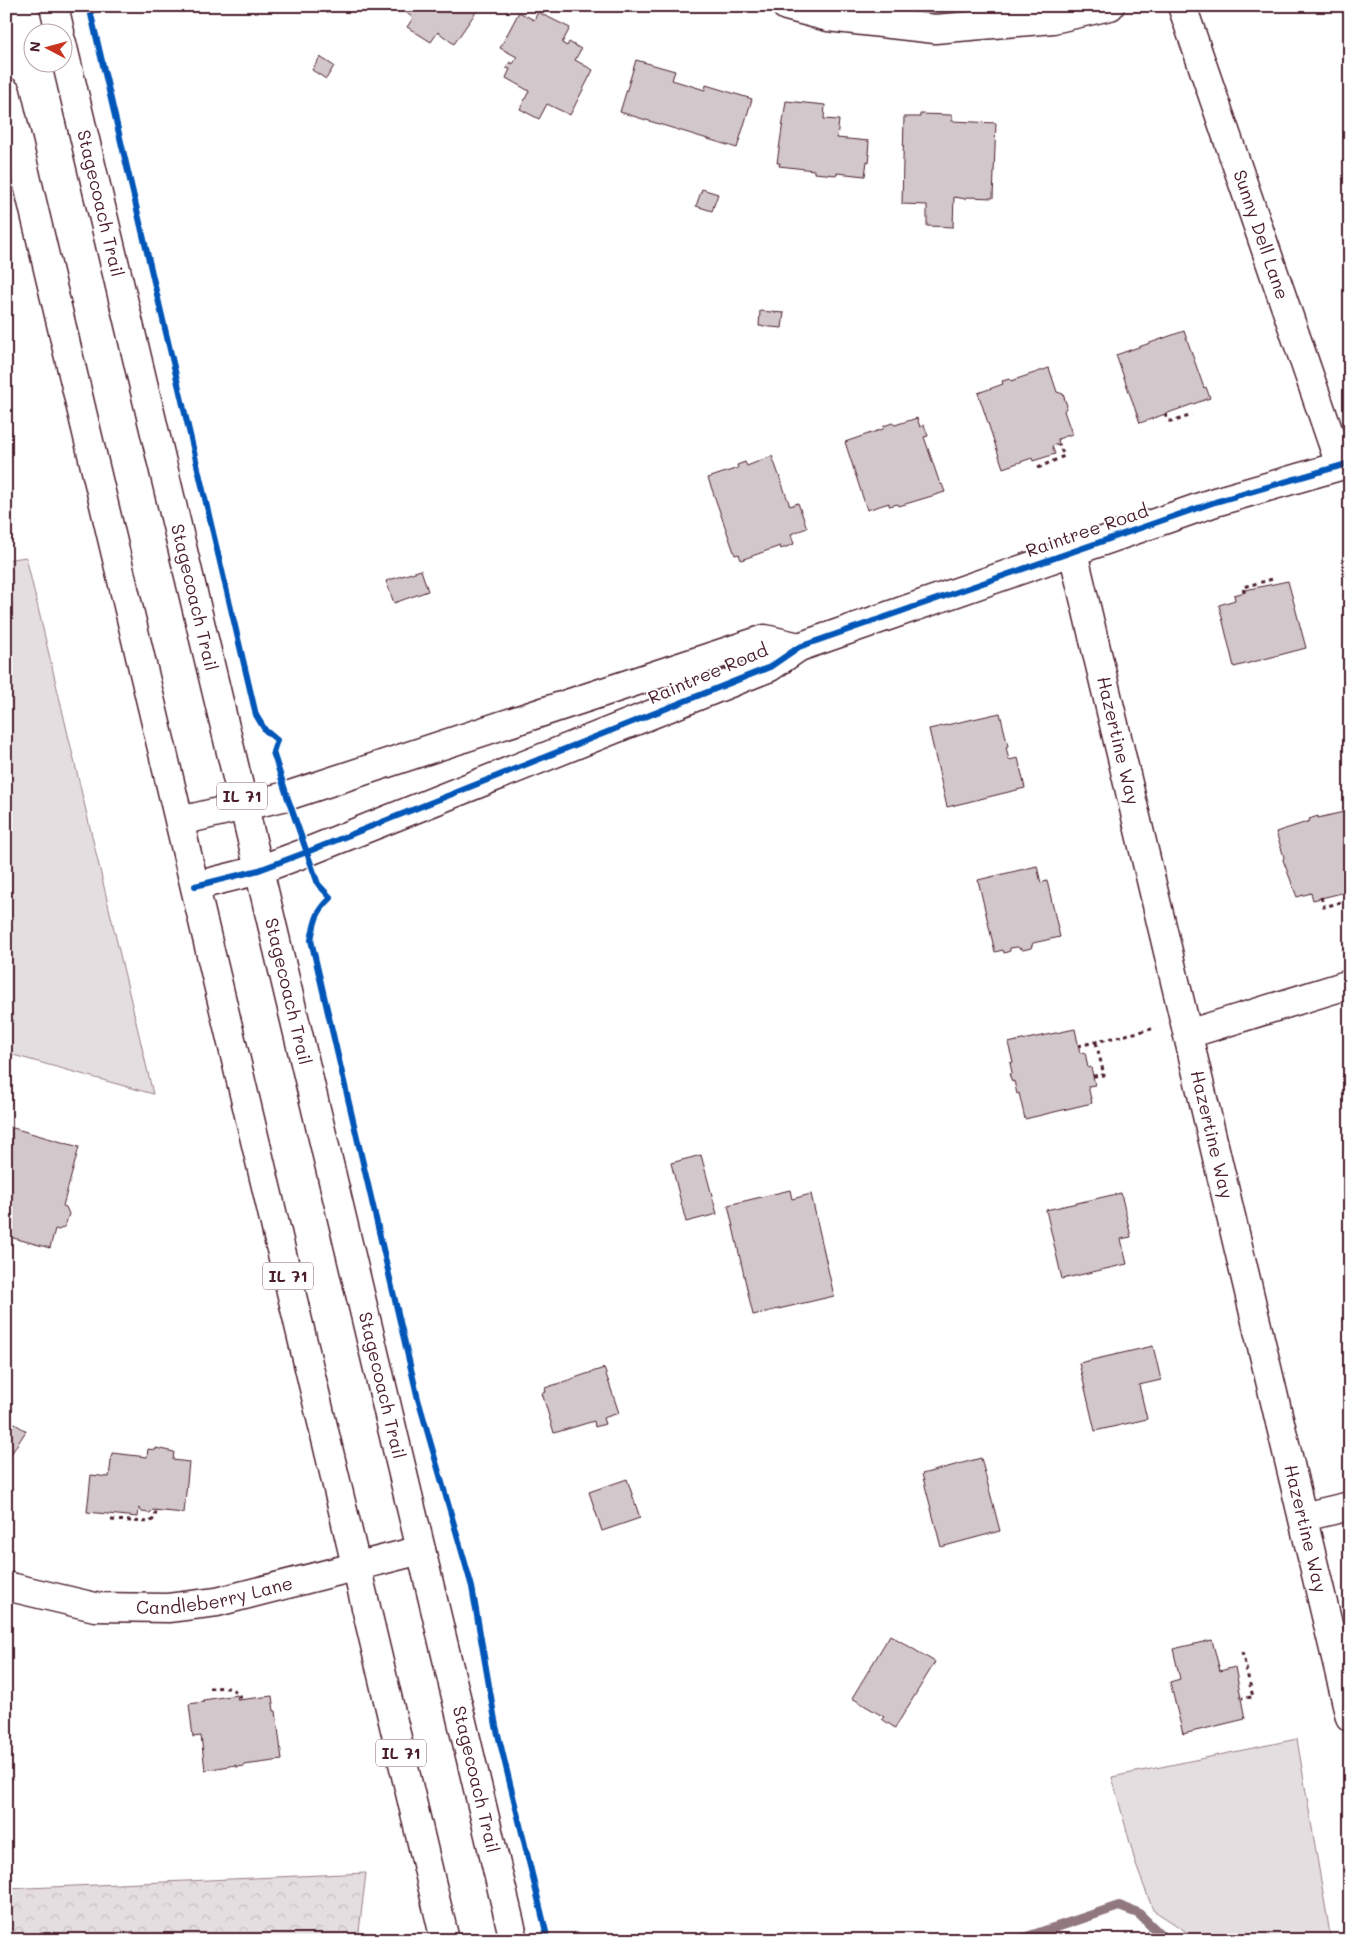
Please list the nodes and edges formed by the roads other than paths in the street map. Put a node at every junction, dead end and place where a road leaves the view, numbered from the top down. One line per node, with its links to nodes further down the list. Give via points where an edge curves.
1 (54, 6): 5 (street)
2 (786, 6): 3 (street, via 828,17 935,28 1053,19)
3 (1110, 6)
4 (1182, 6): 8 (street, Sunny Dell Lane)
5 (58, 22)
6 (69, 72): 11 (street, Stagecoach Trail / IL 71)
7 (6, 92): 12 (street, IL 71)
8 (1345, 464): 9 (street, Raintree Road, via 1215,502)
9 (1073, 552): 10 (street, Raintree Road); 16 (street, Hazertine Way)
10 (799, 647): 11 (street, Raintree Road, via 765,639 287,796); 13 (street, Raintree Road, via 770,667)
11 (244, 805): 12 (street, Raintree Road); 13 (street, Stagecoach Trail / IL 71)
12 (180, 821): 14 (street, IL 71)
13 (259, 870): 14 (street, Raintree Road); 19 (street, Stagecoach Trail / IL 71)
14 (195, 886): 20 (street, IL 71)
15 (1350, 984): 16 (street)
16 (1186, 1028): 18 (street, Hazertine Way)
17 (1350, 1506): 18 (street)
18 (1303, 1517): 22 (street, Hazertine Way)
19 (422, 1550): 20 (street, Candleberry Lane); 24 (street, Stagecoach Trail / IL 71)
20 (357, 1567): 21 (street, Candleberry Lane, via 217,1602 168,1608 95,1607); 23 (street, IL 71)
21 (6, 1586)
22 (1350, 1717)
23 (445, 1940)
24 (514, 1940)

